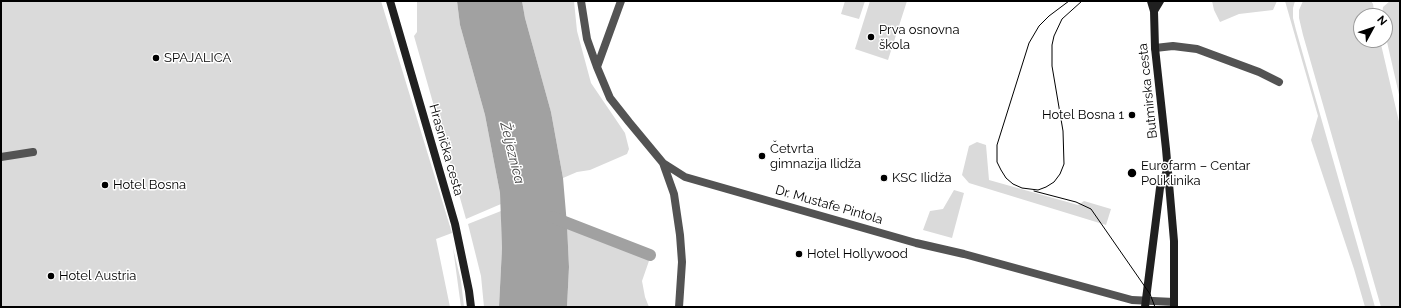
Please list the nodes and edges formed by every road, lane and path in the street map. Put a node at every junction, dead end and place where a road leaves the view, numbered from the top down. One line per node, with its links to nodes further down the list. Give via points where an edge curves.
1 (390, 1): 16 (main road, Hrasnička cesta, via 455,224)
2 (581, 1): 8 (street, Dr. Mustafe Pintola, via 587,39)
3 (621, 1): 8 (street)
4 (1151, 1): 6 (main road, Butmirska cesta)
5 (1160, 1): 6 (main road)
6 (1154, 11): 7 (main road, Butmirska cesta)
7 (1155, 48): 9 (street, via 1173,46 1197,49 1253,69); 13 (main road, Butmirska cesta)
8 (597, 67): 12 (street, Dr. Mustafe Pintola, via 610,98)
9 (1279, 82)
10 (33, 152): 11 (street)
11 (1, 156)
12 (663, 163): 14 (street, Dr. Mustafe Pintola, via 685,177 916,243); 17 (street, via 674,194 680,235 682,262)
13 (1168, 168): 14 (main road, Butmirska cesta, via 1160,188); 15 (main road, Butmirska cesta, via 1174,241)
14 (1145, 304): 15 (street, Dr. Mustafe Pintola)
15 (1174, 305)
16 (471, 307)
17 (679, 307)

